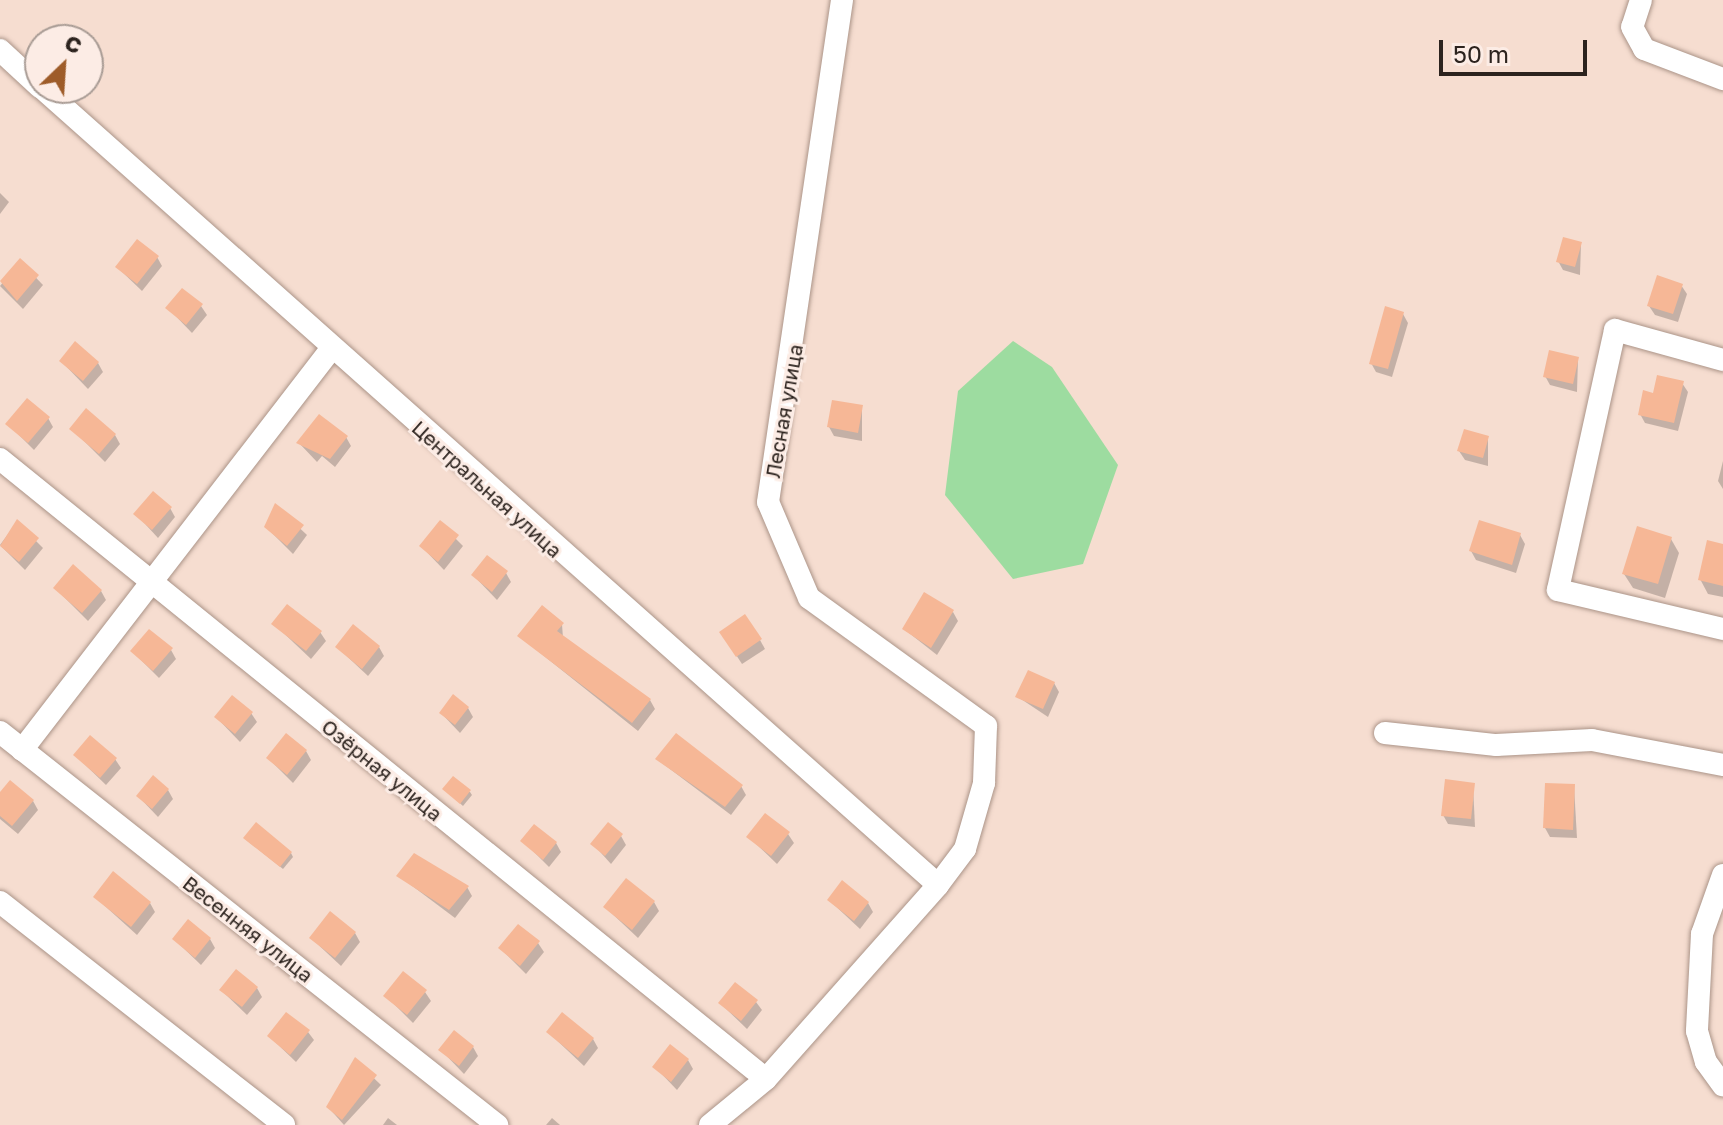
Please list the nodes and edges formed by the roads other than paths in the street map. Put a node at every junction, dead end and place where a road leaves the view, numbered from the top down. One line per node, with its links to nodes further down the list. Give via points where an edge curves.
1 (842, 0): 17 (street, Лесная улица, via 768,502 809,598 986,726 984,783 965,849)
2 (1641, 0): 5 (street, via 1632,27 1644,49)
3 (0, 50): 4 (street, Центральная улица)
4 (24, 72)
5 (1723, 79)
6 (60, 104): 7 (street, Центральная улица)
7 (331, 349): 10 (street); 17 (street, Центральная улица)
8 (1723, 360): 11 (street, via 1615,330 1558,590)
9 (0, 459): 10 (street, Озёрная улица)
10 (151, 583): 14 (street); 19 (street, Озёрная улица)
11 (1723, 629)
12 (0, 732): 14 (street, Весенняя улица)
13 (1385, 733): 15 (street, via 1496,745 1592,740)
14 (22, 750): 22 (street, Весенняя улица)
15 (1723, 765)
16 (1723, 875): 20 (street, via 1702,934 1697,1031 1706,1062)
17 (938, 885): 19 (street)
18 (0, 902): 21 (street)
19 (766, 1079): 23 (street)
20 (1723, 1085)
21 (284, 1125)
22 (497, 1125)
23 (710, 1125)

